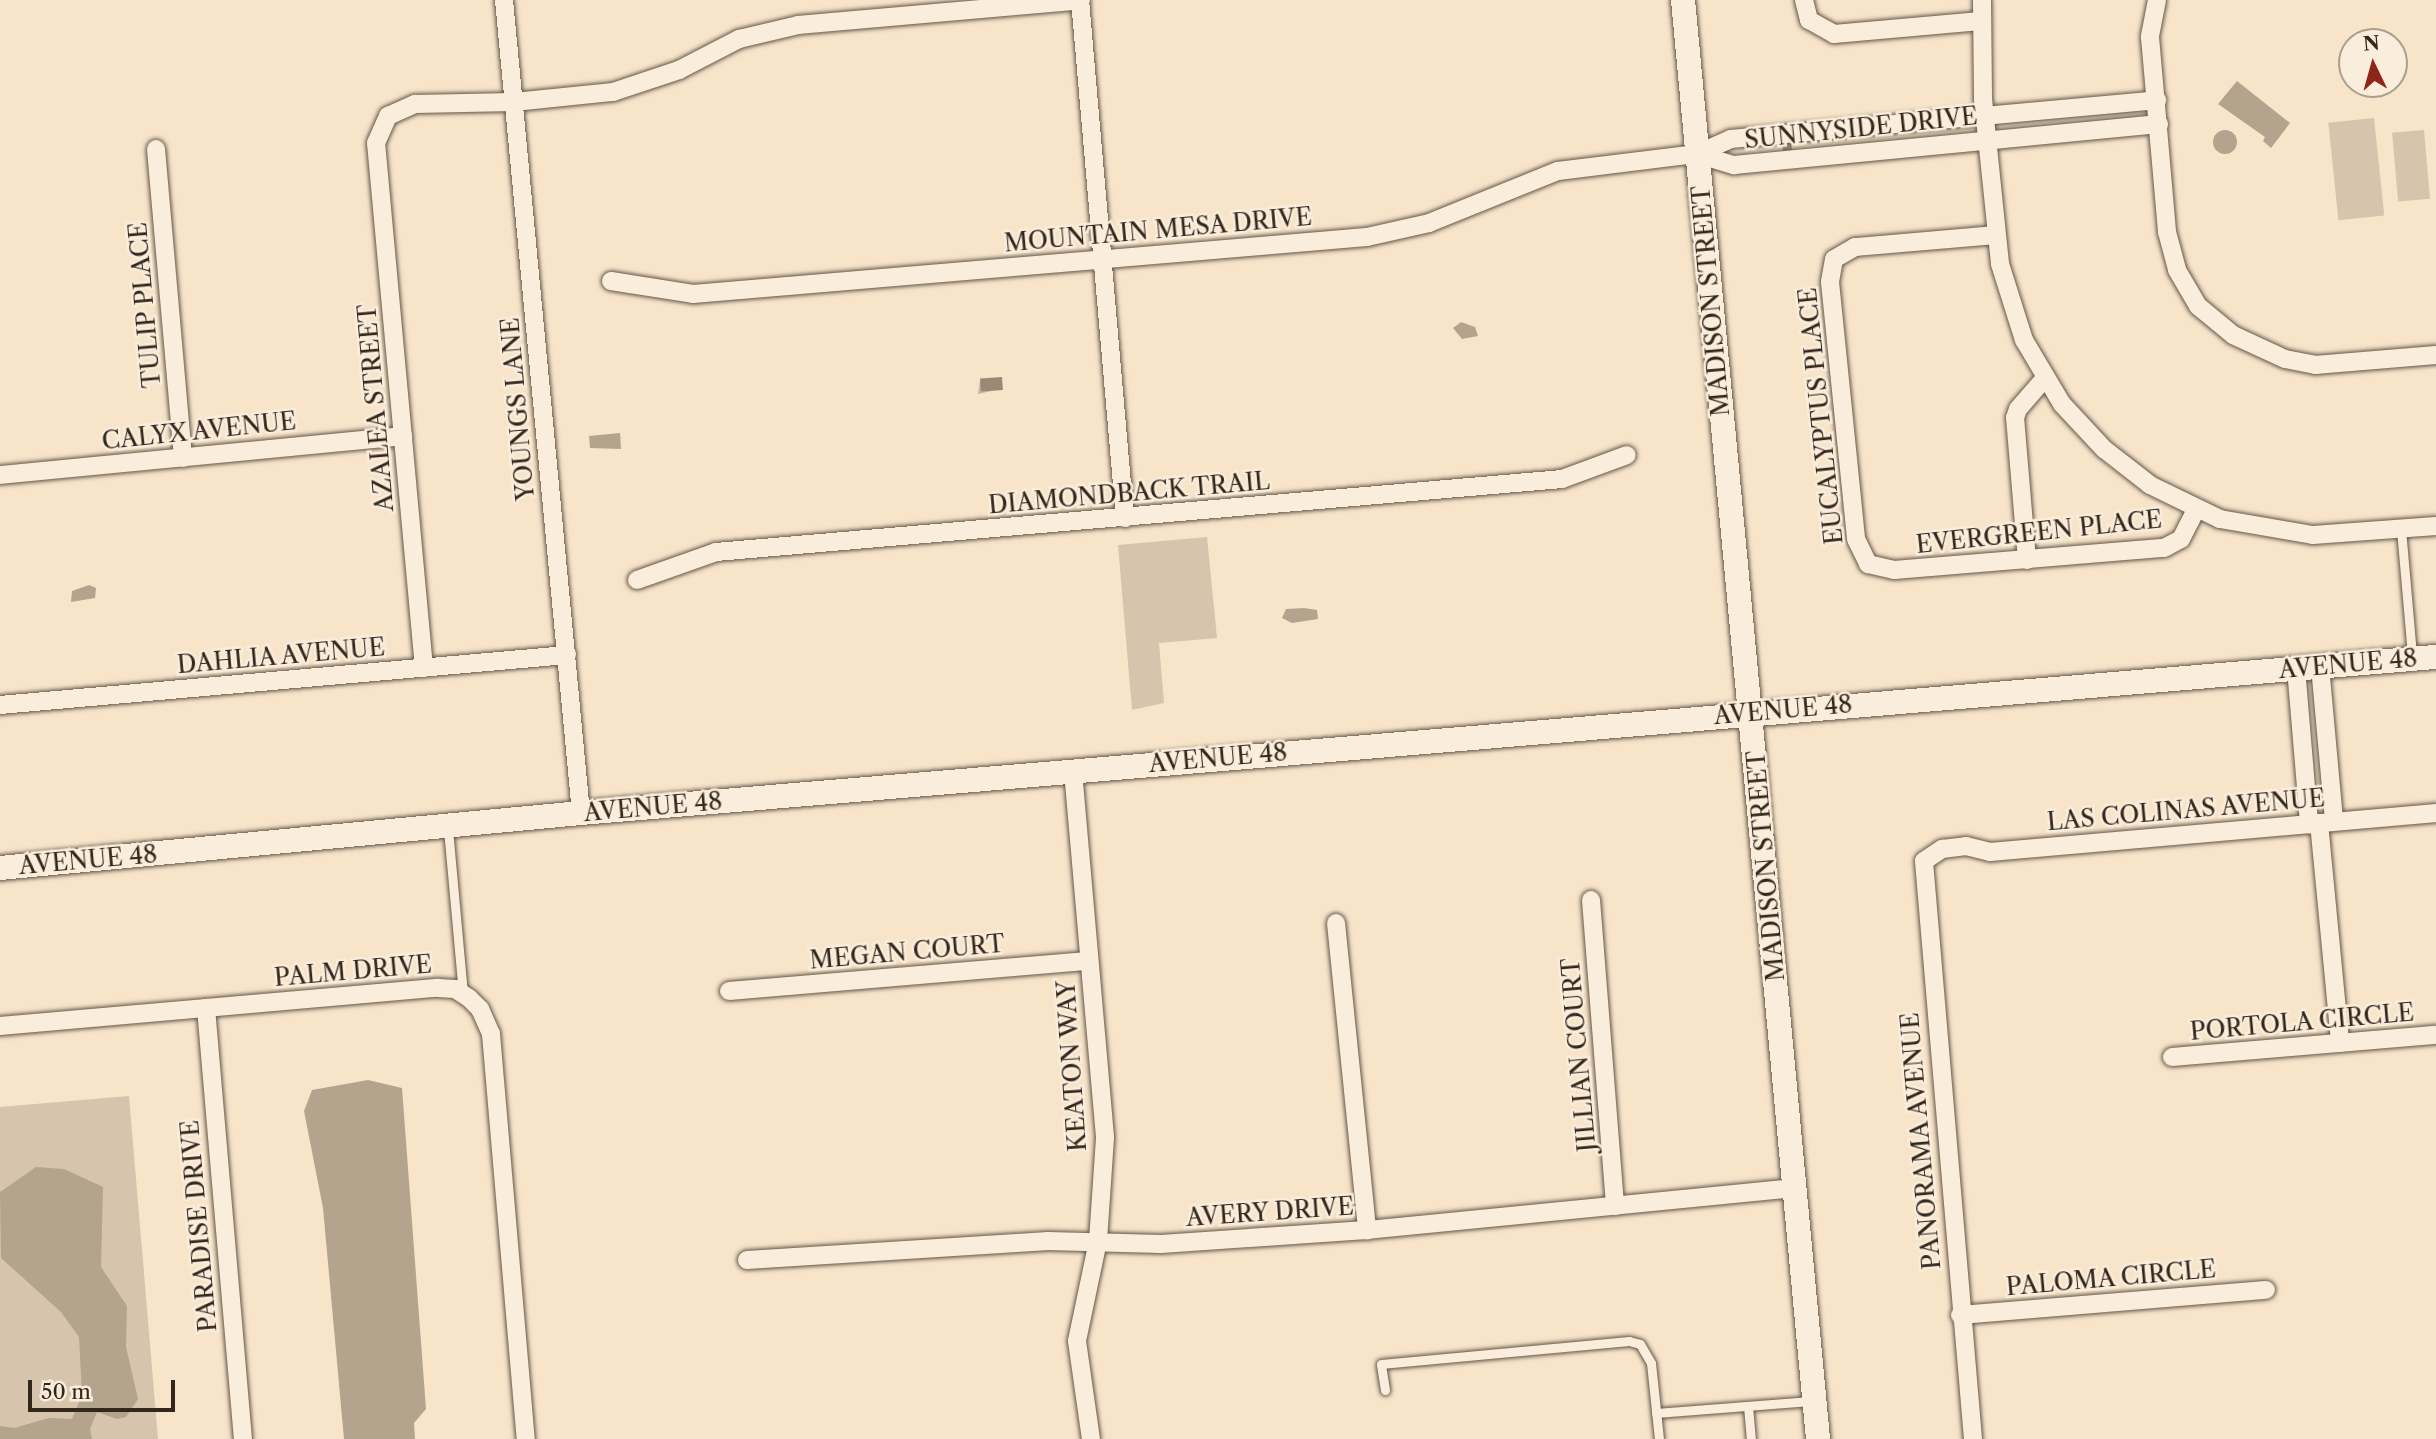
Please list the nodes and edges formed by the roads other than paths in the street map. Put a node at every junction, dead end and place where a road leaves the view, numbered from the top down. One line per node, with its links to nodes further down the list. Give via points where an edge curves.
1 (504, 0): 9 (street, YOUNGS LANE)
2 (1080, 0): 9 (street, via 767,30 645,83 613,92); 18 (street)
3 (1683, 0): 15 (main road, MADISON STREET)
4 (1804, 0): 7 (street, via 1809,20 1834,34)
5 (1982, 0): 7 (street)
6 (2157, 0): 8 (street, via 2150,37)
7 (1980, 21): 10 (street)
8 (2157, 100): 10 (street, SUNNYSIDE DRIVE); 11 (street)
9 (513, 102): 22 (street, AZALEA STREET, via 415,104 388,116 376,143); 33 (street, YOUNGS LANE)
10 (1984, 115): 12 (street, SUNNYSIDE DRIVE); 13 (street)
11 (2159, 124): 13 (street, SUNNYSIDE DRIVE); 20 (street, via 2171,251 2186,290 2214,321 2269,354 2302,363)
12 (1797, 133): 15 (street, SUNNYSIDE DRIVE, via 1731,139); 16 (lane)
13 (1986, 141): 16 (street, SUNNYSIDE DRIVE); 17 (street)
14 (156, 149): 24 (street, TULIP PLACE)
15 (1697, 155): 16 (street, SUNNYSIDE DRIVE, via 1734,165); 18 (street, MOUNTAIN MESA DRIVE, via 1558,171 1471,208 1389,234); 38 (main road, MADISON STREET)
16 (1799, 159)
17 (1996, 235): 21 (street, via 2014,314); 31 (street, EUCALYPTUS PLACE, via 1856,247 1834,259 1830,282 1856,539)
18 (1103, 259): 19 (street, MOUNTAIN MESA DRIVE, via 693,294); 27 (street)
19 (611, 281)
20 (2436, 355)
21 (2044, 379): 26 (street, via 2104,449 2150,485); 30 (street, via 2015,418)
22 (403, 436): 24 (street, CALYX AVENUE); 36 (street, AZALEA STREET)
23 (1627, 454): 27 (street, DIAMONDBACK TRAIL, via 1562,479)
24 (183, 458): 25 (street, CALYX AVENUE)
25 (0, 475)
26 (2196, 510): 29 (street, via 2282,532); 30 (street, EVERGREEN PLACE, via 2181,539 2164,548)
27 (1125, 518): 32 (street, DIAMONDBACK TRAIL, via 716,552)
28 (2436, 526): 29 (street)
29 (2401, 529): 34 (lane)
30 (2027, 560): 31 (street, EVERGREEN PLACE, via 1894,570)
31 (1868, 564)
32 (637, 580)
33 (567, 655): 36 (street, DAHLIA AVENUE); 40 (street, YOUNGS LANE)
34 (2424, 658): 35 (main road, AVENUE 48)
35 (2308, 667): 38 (main road, AVENUE 48); 42 (street); 42 (street)
36 (424, 668): 37 (street, DAHLIA AVENUE)
37 (0, 705)
38 (1752, 712): 39 (main road, AVENUE 48); 56 (main road, MADISON STREET)
39 (1073, 771): 40 (main road, AVENUE 48); 48 (street, KEATON WAY)
40 (582, 813): 43 (main road, AVENUE 48)
41 (2436, 813): 42 (street, LAS COLINAS AVENUE)
42 (2321, 823): 44 (street, LAS COLINAS AVENUE, via 1990,852 1966,846); 54 (street)
43 (448, 825): 45 (main road, AVENUE 48); 50 (lane)
44 (1942, 849): 62 (street, PANORAMA AVENUE, via 1924,861 1923,884)
45 (0, 868)
46 (1591, 900): 57 (street, JILLIAN COURT)
47 (1336, 923): 58 (street)
48 (1088, 961): 49 (street, MEGAN COURT); 59 (street, KEATON WAY, via 1105,1138)
49 (729, 991)
50 (463, 994): 51 (street, PALM DRIVE, via 439,988); 68 (street, PALM DRIVE, via 480,1009 491,1034)
51 (206, 1008): 52 (street, PALM DRIVE); 67 (street, PARADISE DRIVE)
52 (0, 1026)
53 (2436, 1035): 54 (street, PORTOLA CIRCLE)
54 (2340, 1043): 55 (street, PORTOLA CIRCLE)
55 (2172, 1057)
56 (1796, 1188): 57 (street, AVERY DRIVE); 64 (main road, MADISON STREET)
57 (1615, 1206): 58 (street, AVERY DRIVE)
58 (1367, 1230): 59 (street, AVERY DRIVE, via 1161,1244)
59 (1098, 1241): 60 (street, AVERY DRIVE); 69 (street, KEATON WAY, via 1077,1341)
60 (747, 1260)
61 (2266, 1290): 62 (street, PALOMA CIRCLE)
62 (1960, 1315): 73 (street, PANORAMA AVENUE)
63 (1385, 1390): 66 (lane, via 1381,1364 1629,1341 1640,1344 1651,1363)
64 (1815, 1401): 65 (lane); 72 (main road, MADISON STREET)
65 (1748, 1406): 66 (lane); 71 (lane)
66 (1656, 1413): 70 (lane)
67 (243, 1439)
68 (526, 1439)
69 (1091, 1439)
70 (1659, 1439)
71 (1751, 1439)
72 (1818, 1439)
73 (1973, 1439)

